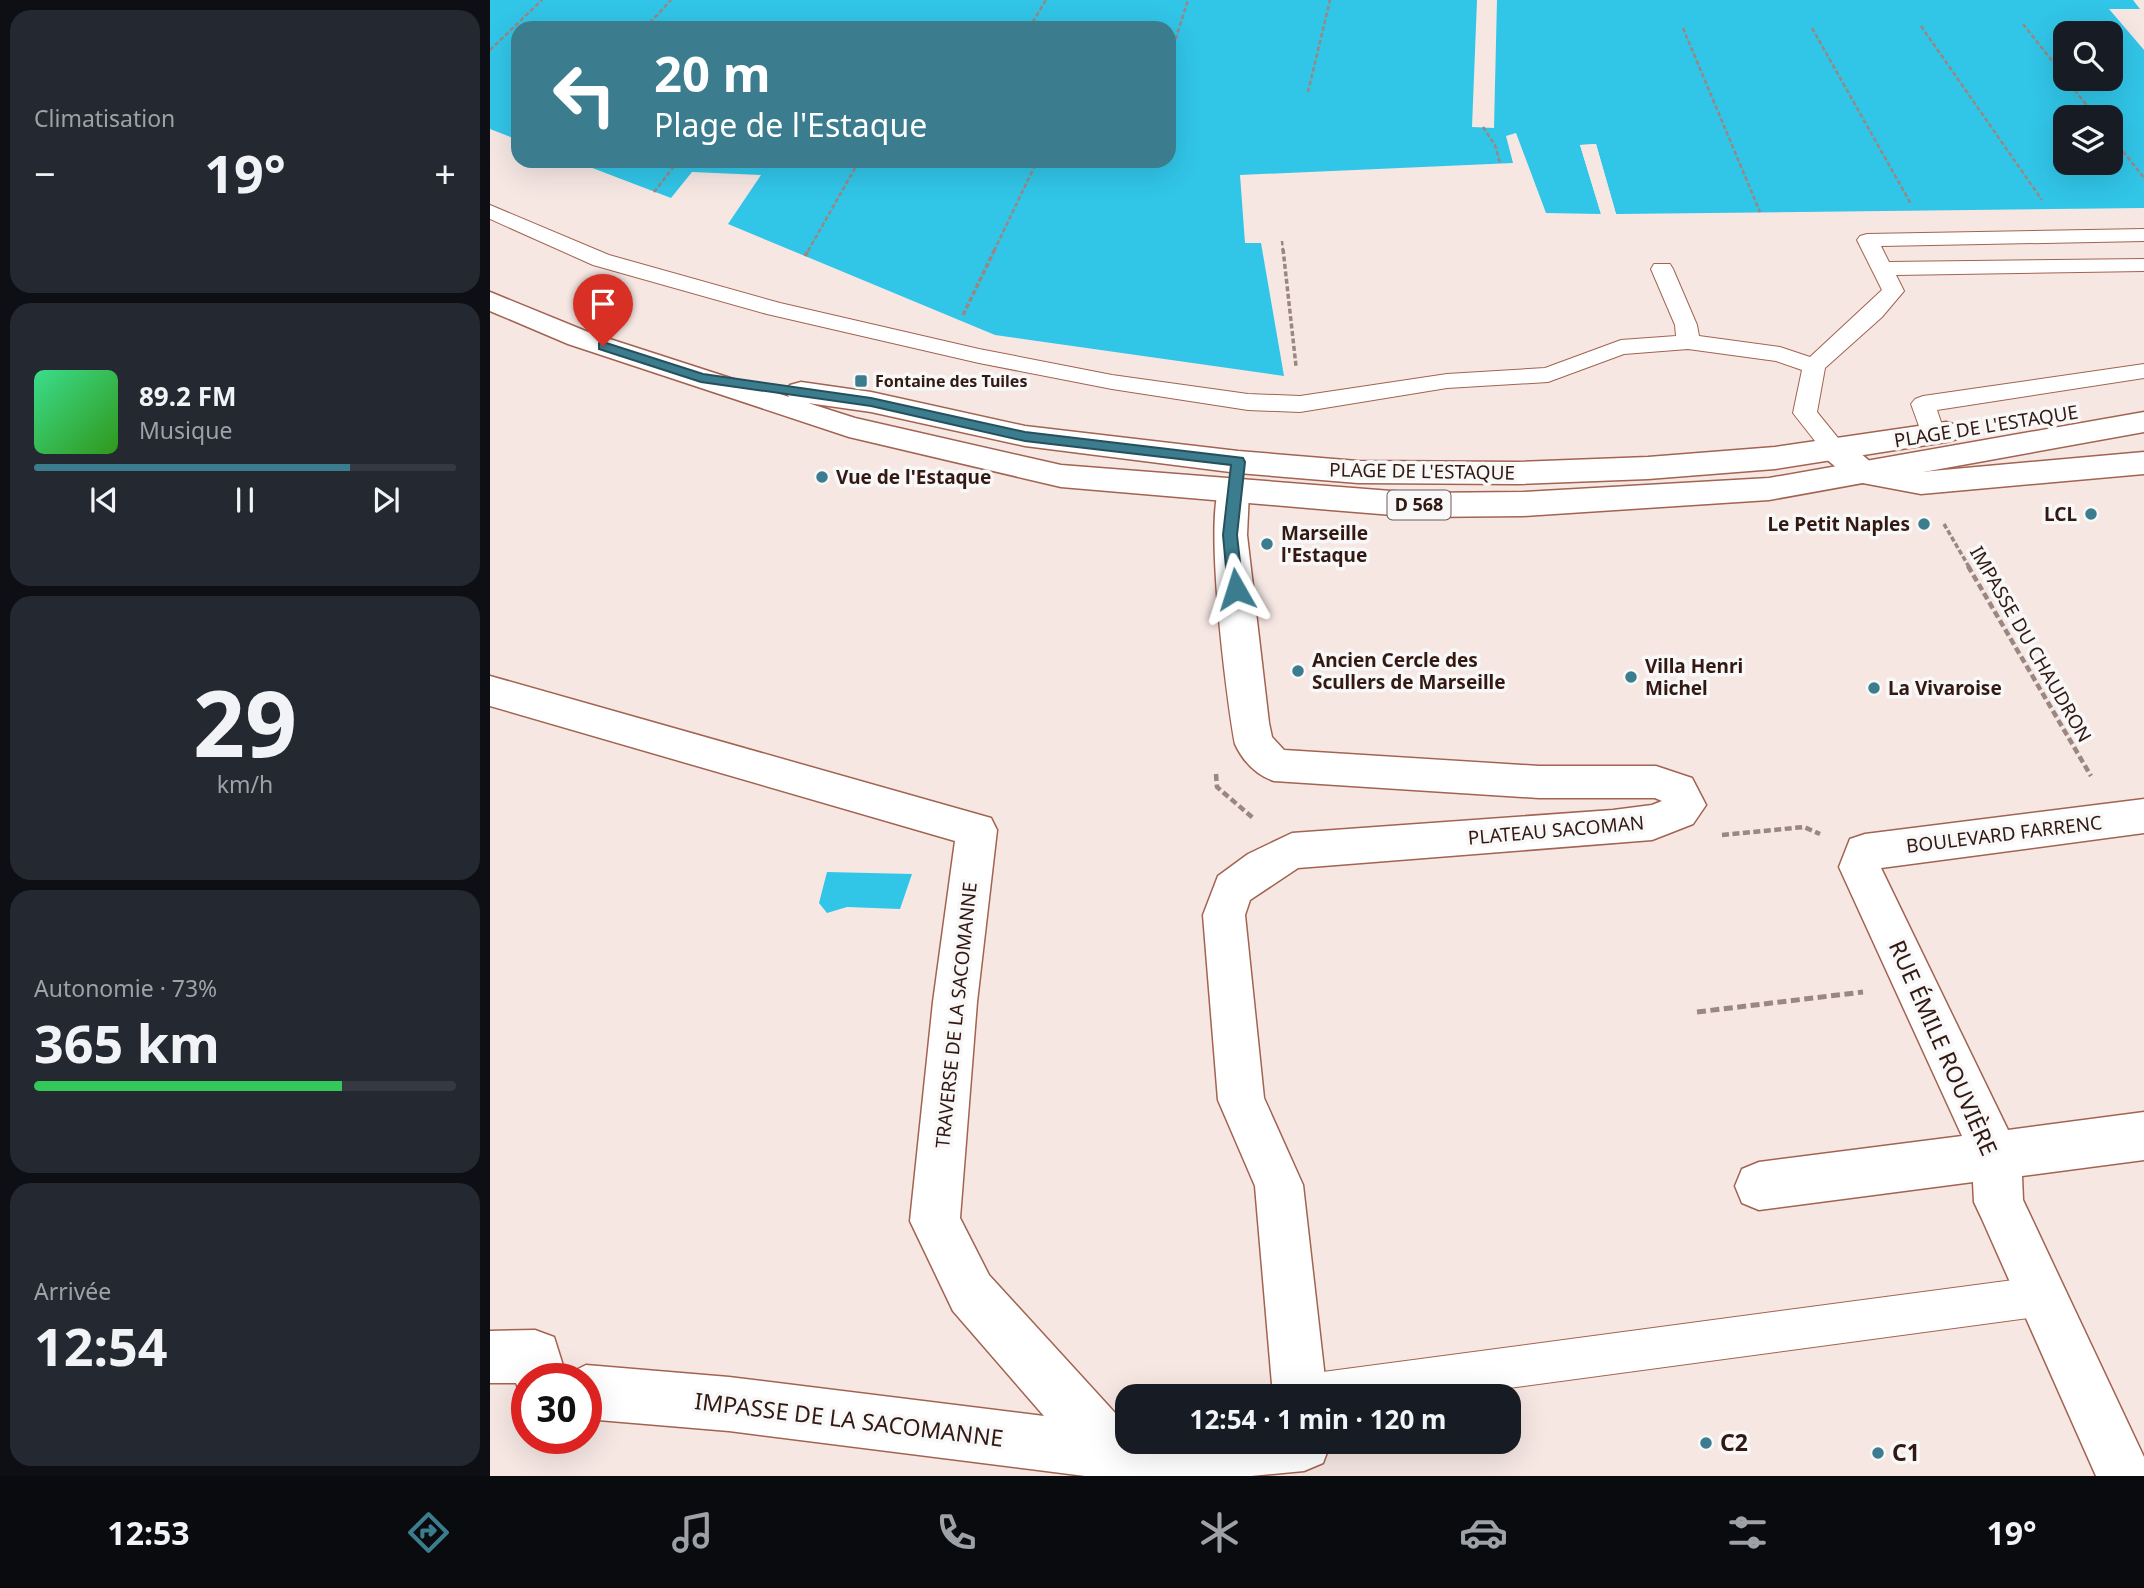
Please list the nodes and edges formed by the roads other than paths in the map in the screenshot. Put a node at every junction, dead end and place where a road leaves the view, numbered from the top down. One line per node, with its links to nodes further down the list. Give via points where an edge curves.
1 (490, 211): 7 (lane, via 601,260 775,309 979,356 1248,402 1300,404 1447,381 1548,375 1621,347)
2 (2144, 235): 5 (lane, via 1867,240)
3 (2144, 265): 5 (lane)
4 (1662, 269): 7 (lane, via 1686,325)
5 (1882, 269): 8 (lane, via 1893,290)
6 (490, 301): 16 (street, PLAGE DE L'ESTAQUE / D 568, via 578,338 849,427 1061,476)
7 (1688, 342): 8 (lane, via 1780,354)
8 (1814, 366): 13 (lane, via 1805,413)
9 (2144, 371): 12 (lane, via 1923,404)
10 (2144, 400): 12 (street, PLAGE DE L'ESTAQUE / D 568)
11 (2144, 422): 15 (street, PLAGE DE L'ESTAQUE / D 568)
12 (1933, 434): 13 (street, PLAGE DE L'ESTAQUE / D 568)
13 (1835, 449): 15 (street); 16 (street, PLAGE DE L'ESTAQUE / D 568, via 1711,463 1518,473)
14 (2144, 463): 15 (street, PLAGE DE L'ESTAQUE, via 1920,482)
15 (1863, 473): 16 (street, PLAGE DE L'ESTAQUE / D 568, via 1769,489 1523,504 1417,505)
16 (1236, 477): 26 (street, PLATEAU SACOMAN, via 1230,535 1254,744 1274,765 1539,782 1656,782 1678,790 1686,805 1678,814 1659,820 1613,827 1292,851 1233,889 1223,915 1241,1100 1279,1185)
17 (490, 691): 29 (street, TRAVERSE DE LA SACOMANNE, via 977,830 954,1002 936,1221 971,1293)
18 (2130, 817): 19 (street, BOULEVARD FARRENC)
19 (1865, 852): 21 (street, RUE ÉMILE ROUVIÈRE, via 1860,867)
20 (2144, 1136): 21 (street)
21 (1996, 1156): 22 (street); 23 (street, RUE ÉMILE ROUVIÈRE, via 1999,1202)
22 (1759, 1185)
23 (2043, 1296): 27 (lane); 33 (street, RUE ÉMILE ROUVIÈRE)
24 (490, 1357): 25 (street, via 535,1356)
25 (537, 1363)
26 (1298, 1384)
27 (1521, 1391)
28 (602, 1393): 29 (street, IMPASSE DE LA SACOMANNE, via 729,1404)
29 (1112, 1452): 30 (street)
30 (1115, 1452)
31 (1138, 1454): 32 (street)
32 (1175, 1454)
33 (2127, 1457)

